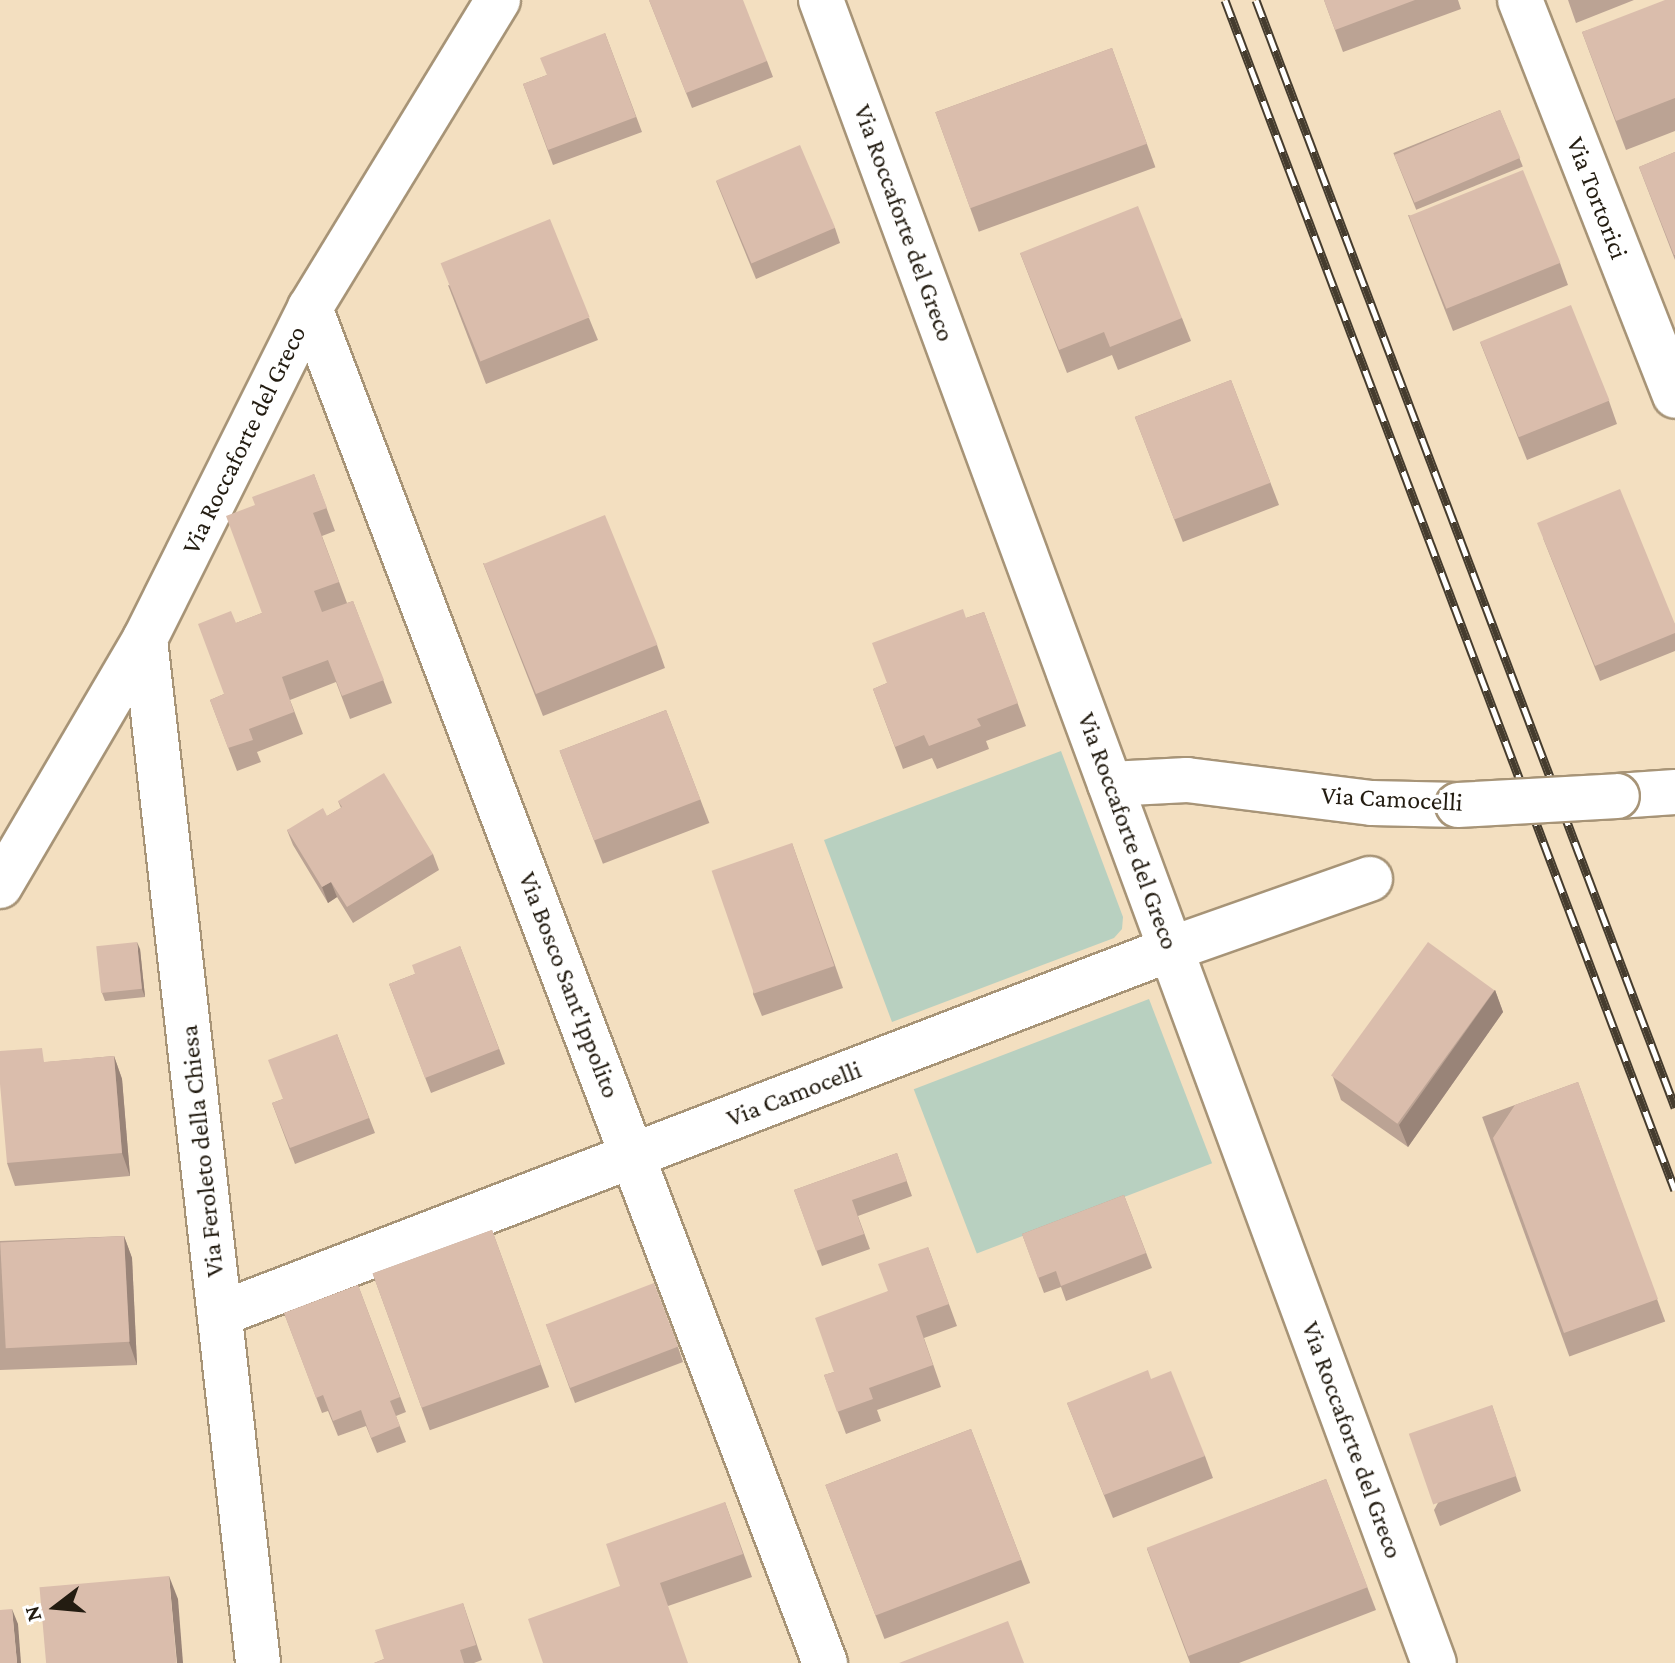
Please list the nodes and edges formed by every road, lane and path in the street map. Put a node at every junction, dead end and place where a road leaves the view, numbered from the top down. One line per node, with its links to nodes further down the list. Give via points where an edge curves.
1 (498, 0): 4 (street, Via Roccaforte del Greco)
2 (821, 0): 7 (street, Via Roccaforte del Greco)
3 (1520, 0): 5 (street, Via Tortorici)
4 (310, 308): 6 (street, Via Roccaforte del Greco); 12 (street, Via Bosco Sant'Ippolito)
5 (1675, 396)
6 (145, 639): 10 (street, Via Roccaforte del Greco); 13 (street, Via Feroleto della Chiesa)
7 (1110, 784): 8 (street, Via Camocelli, bridge, via 1187,780 1372,803 1458,805); 11 (street, Via Roccaforte del Greco)
8 (1675, 792)
9 (1370, 879): 11 (street, Via Camocelli)
10 (0, 886)
11 (1171, 949): 12 (street, Via Camocelli); 16 (street, Via Roccaforte del Greco)
12 (634, 1156): 13 (street, Via Camocelli); 15 (street, Via Bosco Sant'Ippolito)
13 (220, 1314): 14 (street, Via Feroleto della Chiesa)
14 (258, 1663)
15 (825, 1663)
16 (1434, 1663)

